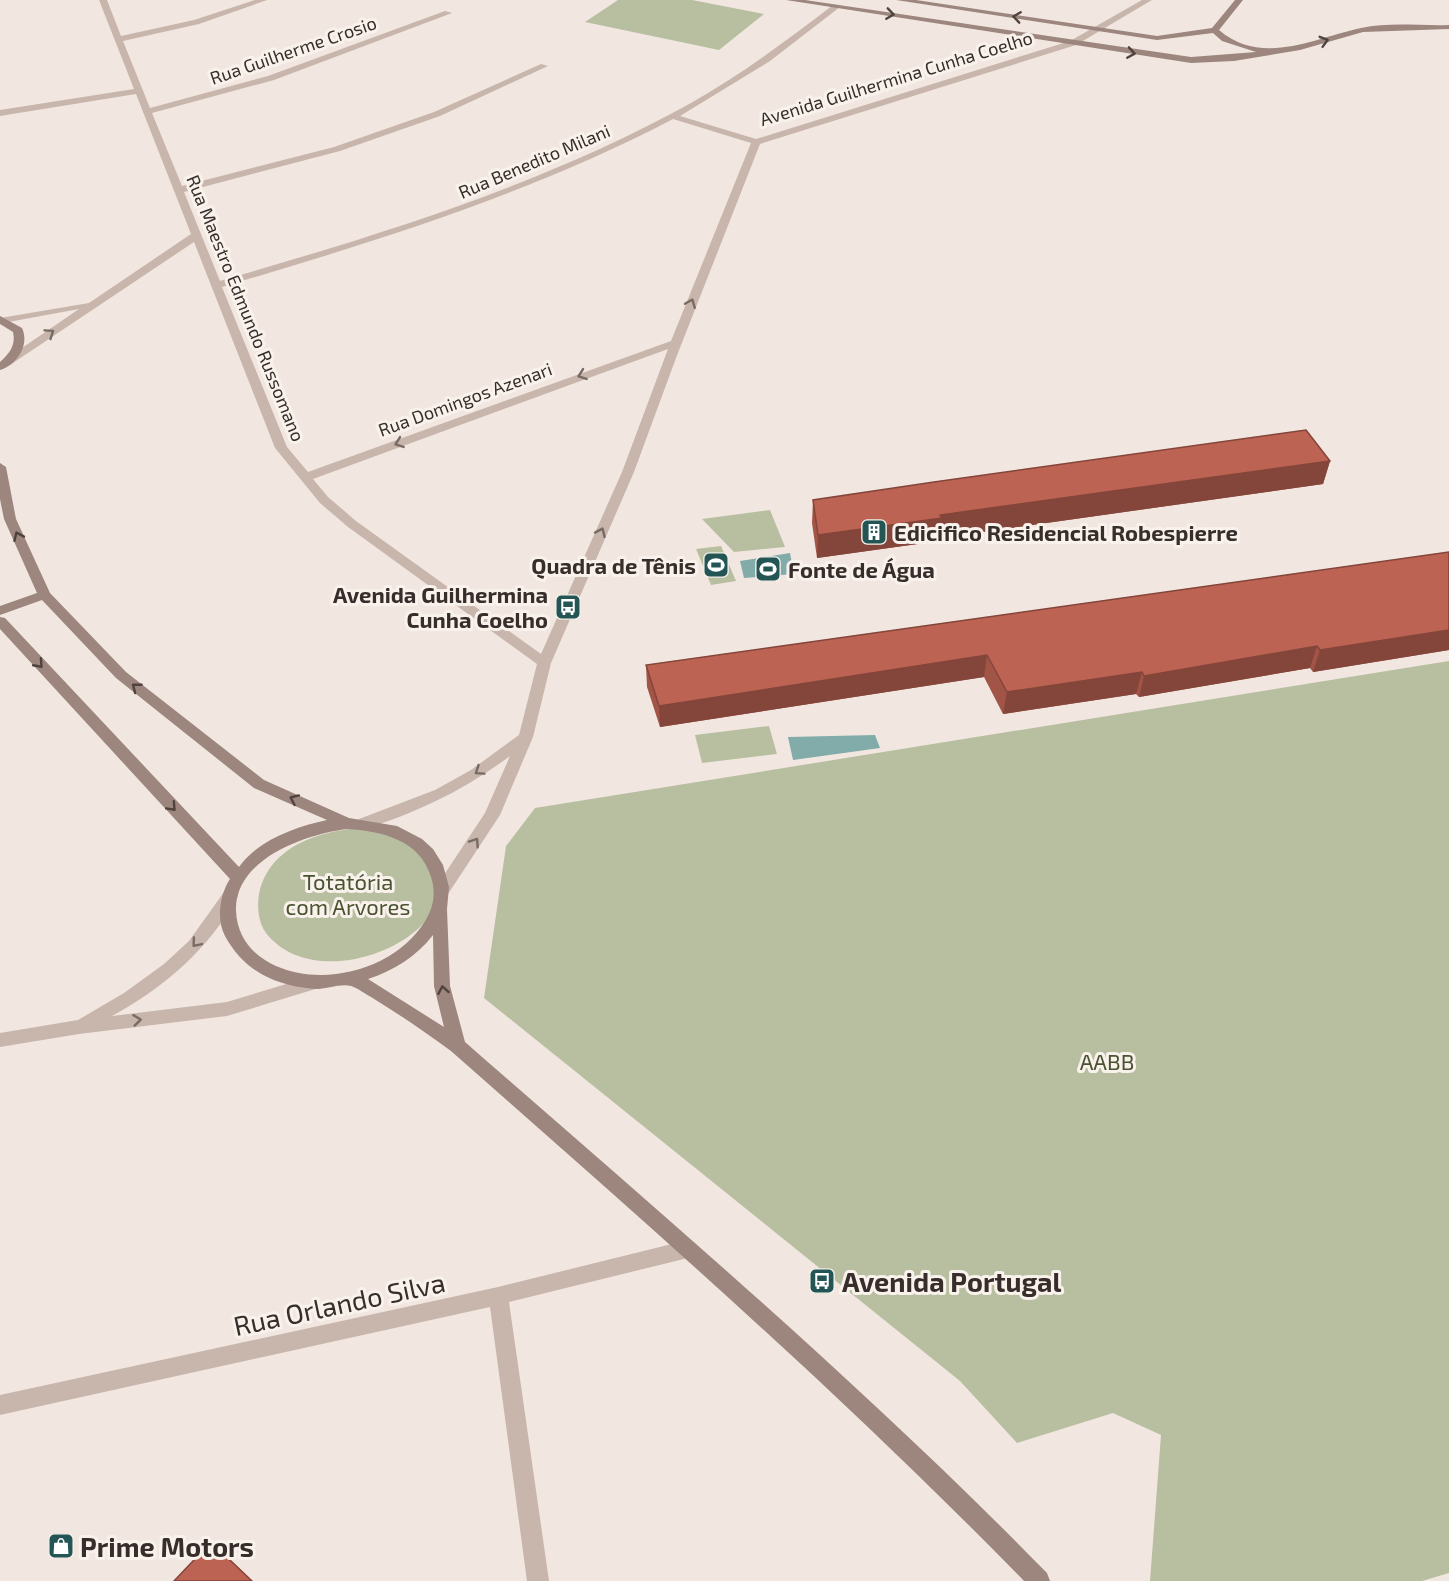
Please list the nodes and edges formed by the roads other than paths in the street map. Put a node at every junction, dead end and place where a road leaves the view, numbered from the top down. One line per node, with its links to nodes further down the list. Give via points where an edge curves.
1 (103, 0): 14 (street, Rua Maestro Edmundo Russomano)
2 (263, 0): 14 (street, via 196,22)
3 (790, 0): 8 (street)
4 (900, 0): 7 (street)
5 (1148, 0): 12 (street, Avenida Guilhermina Cunha Coelho)
6 (1239, 0): 13 (street)
7 (933, 5): 10 (street); 12 (street, one-way to 7)
8 (836, 7): 10 (street, one-way to 10); 21 (street, Rua Benedito Milani, via 759,67)
9 (448, 13): 19 (street, Rua Guilherme Crosio, via 271,78)
10 (921, 19): 15 (street)
11 (1449, 27): 16 (street, one-way to 11, via 1363,30)
12 (1095, 29): 13 (street, via 1157,38); 15 (street, Avenida Guilhermina Cunha Coelho)
13 (1215, 30): 16 (street, via 1225,39)
14 (120, 39): 18 (street, Rua Maestro Edmundo Russomano)
15 (1073, 43): 16 (street, one-way to 16, via 1191,60); 22 (street, Avenida Guilhermina Cunha Coelho)
16 (1271, 54)
17 (544, 66): 23 (street, via 437,114 348,145)
18 (139, 91): 19 (street, Rua Maestro Edmundo Russomano); 20 (street)
19 (147, 112): 23 (street, Rua Maestro Edmundo Russomano)
20 (0, 113)
21 (675, 117): 22 (street); 25 (street, Rua Benedito Milani, via 470,208)
22 (756, 142): 28 (street, Avenida Guilhermina Cunha Coelho, one-way to 22)
23 (179, 190): 24 (street, Rua Maestro Edmundo Russomano)
24 (197, 235): 25 (street, Rua Maestro Edmundo Russomano); 26 (street)
25 (216, 285): 33 (street, Rua Maestro Edmundo Russomano, via 281,447)
26 (94, 303): 27 (street); 31 (street, one-way to 26)
27 (1, 320): 31 (street, via 18,330 21,340 17,351)
28 (675, 343): 29 (street, Rua Domingos Azenari); 30 (street, Avenida Guilhermina Cunha Coelho)
29 (636, 355): 30 (street, Rua Domingos Azenari); 33 (street, Rua Domingos Azenari, one-way to 33)
30 (670, 358): 37 (street, Avenida Guilhermina Cunha Coelho, one-way to 30, via 628,472)
31 (3, 365)
32 (0, 467): 34 (street, one-way to 32, via 10,519)
33 (306, 477): 37 (street, Rua Maestro Edmundo Russomano, via 324,500 352,524)
34 (44, 595): 35 (street); 39 (street, one-way to 34, via 259,784 121,675)
35 (0, 611)
36 (0, 621): 41 (street, one-way to 41)
37 (544, 663): 38 (street, Avenida Guilhermina Cunha Coelho)
38 (526, 737): 40 (street, one-way to 40, via 440,795); 43 (street, Avenida Guilhermina Cunha Coelho, one-way to 38, via 492,815)
39 (347, 823): 40 (street); 41 (street, via 313,828 273,845)
40 (364, 823): 43 (street, via 395,830 420,845 437,865)
41 (239, 878): 42 (street)
42 (230, 896): 45 (street, via 228,921 236,945 254,964 282,977); 46 (street, one-way to 46, via 197,943 168,972 137,995)
43 (441, 898): 44 (street, via 429,929 409,950 383,967); 48 (street, one-way to 43, via 442,986)
44 (352, 978): 45 (street); 48 (street)
45 (316, 982): 46 (street, one-way to 45, via 227,1009)
46 (79, 1027): 47 (street)
47 (0, 1040)
48 (457, 1046): 49 (street)
49 (688, 1249): 50 (street, Rua Orlando Silva); 53 (street, via 970,1508)
50 (498, 1296): 51 (street, Rua Orlando Silva); 52 (street)
51 (0, 1405)
52 (538, 1581)
53 (1039, 1581)

